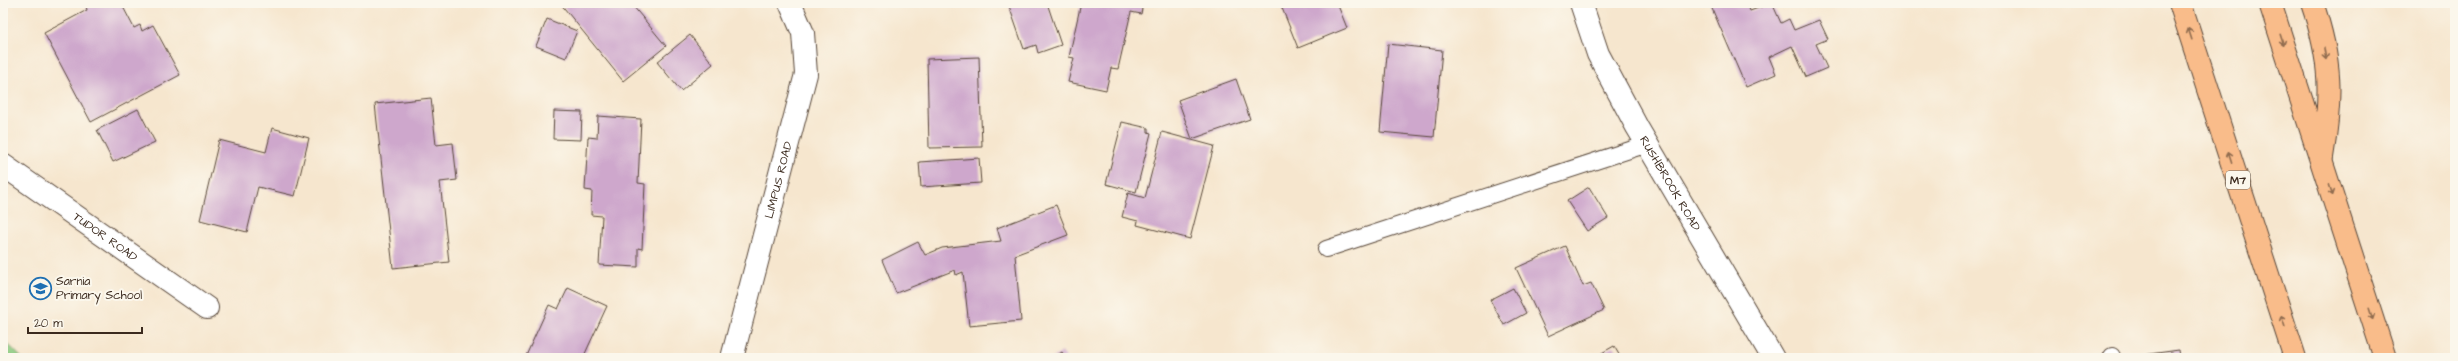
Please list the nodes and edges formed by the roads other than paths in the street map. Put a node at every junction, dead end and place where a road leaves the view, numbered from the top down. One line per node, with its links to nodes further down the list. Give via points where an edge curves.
1 (790, 3): 11 (street, LIMPUS ROAD, via 803,33 806,74)
2 (1581, 3): 6 (street, RUSHBROOK ROAD, via 1598,54)
3 (2180, 3): 13 (highway, M7, one-way to 3)
4 (2270, 3): 7 (highway, one-way to 7)
5 (2312, 3): 7 (highway, one-way to 7, via 2330,78 2329,115)
6 (1648, 144): 9 (lane); 12 (street, RUSHBROOK ROAD)
7 (2321, 160): 14 (highway, one-way to 14)
8 (3, 165): 10 (street, TUDOR ROAD)
9 (1326, 249)
10 (207, 308)
11 (732, 358)
12 (1773, 358)
13 (2295, 358)
14 (2385, 358)

